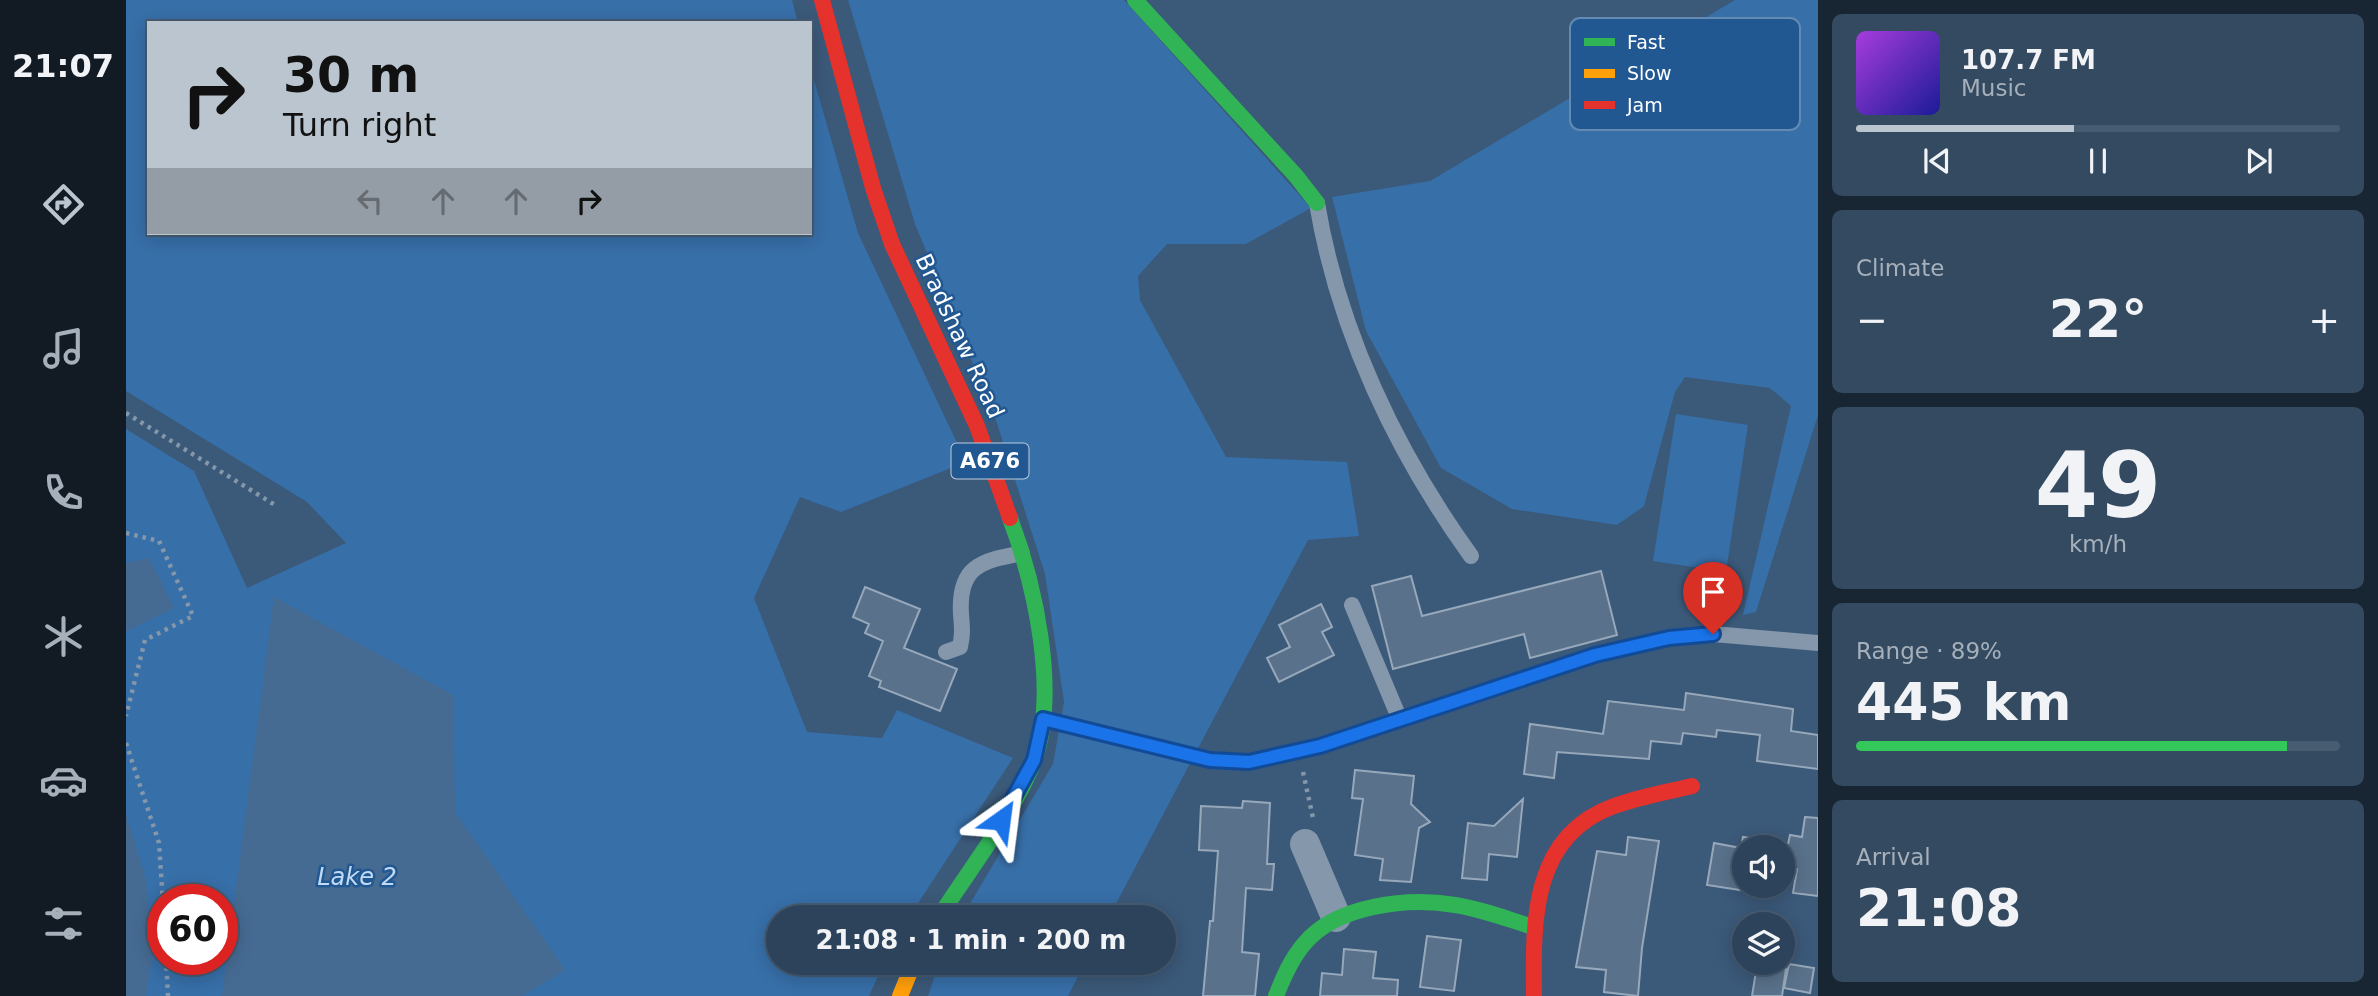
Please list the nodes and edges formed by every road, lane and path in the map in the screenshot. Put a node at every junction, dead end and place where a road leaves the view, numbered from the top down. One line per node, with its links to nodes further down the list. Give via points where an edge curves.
1 (822, 0): 7 (main road, Bradshaw Road / A676, via 892,244 977,426)
2 (1135, 0): 3 (main road)
3 (1317, 203): 8 (lane, via 1330,263 1365,369 1437,509)
4 (126, 413): 5 (path)
5 (275, 505)
6 (126, 533): 12 (path, via 159,541 193,616 145,640)
7 (1022, 553): 11 (lane, via 989,560 972,570 963,582 960,647); 13 (main road, Bradshaw Road / A676, via 1041,641)
8 (1471, 556)
9 (1352, 605): 14 (lane)
10 (1818, 643): 14 (lane, via 1713,634 1669,638 1595,655)
11 (946, 652)
12 (126, 716)
13 (1043, 719): 16 (lane, via 1210,760 1249,762); 20 (main road, Bradshaw Road / A676, via 1034,760 1014,800)
14 (1400, 720): 16 (lane)
15 (126, 743): 19 (path, via 159,843)
16 (1299, 751): 18 (path)
17 (1680, 797): 22 (main road, via 1613,806 1573,829 1551,858)
18 (1308, 839): 21 (street)
19 (162, 884)
20 (947, 905)
21 (1336, 917): 22 (main road, via 1423,903 1452,905); 27 (main road, via 1299,947)
22 (1533, 927): 28 (main road)
23 (167, 975): 25 (path)
24 (909, 975): 26 (main road)
25 (168, 996)
26 (900, 996)
27 (1276, 996)
28 (1534, 996)

